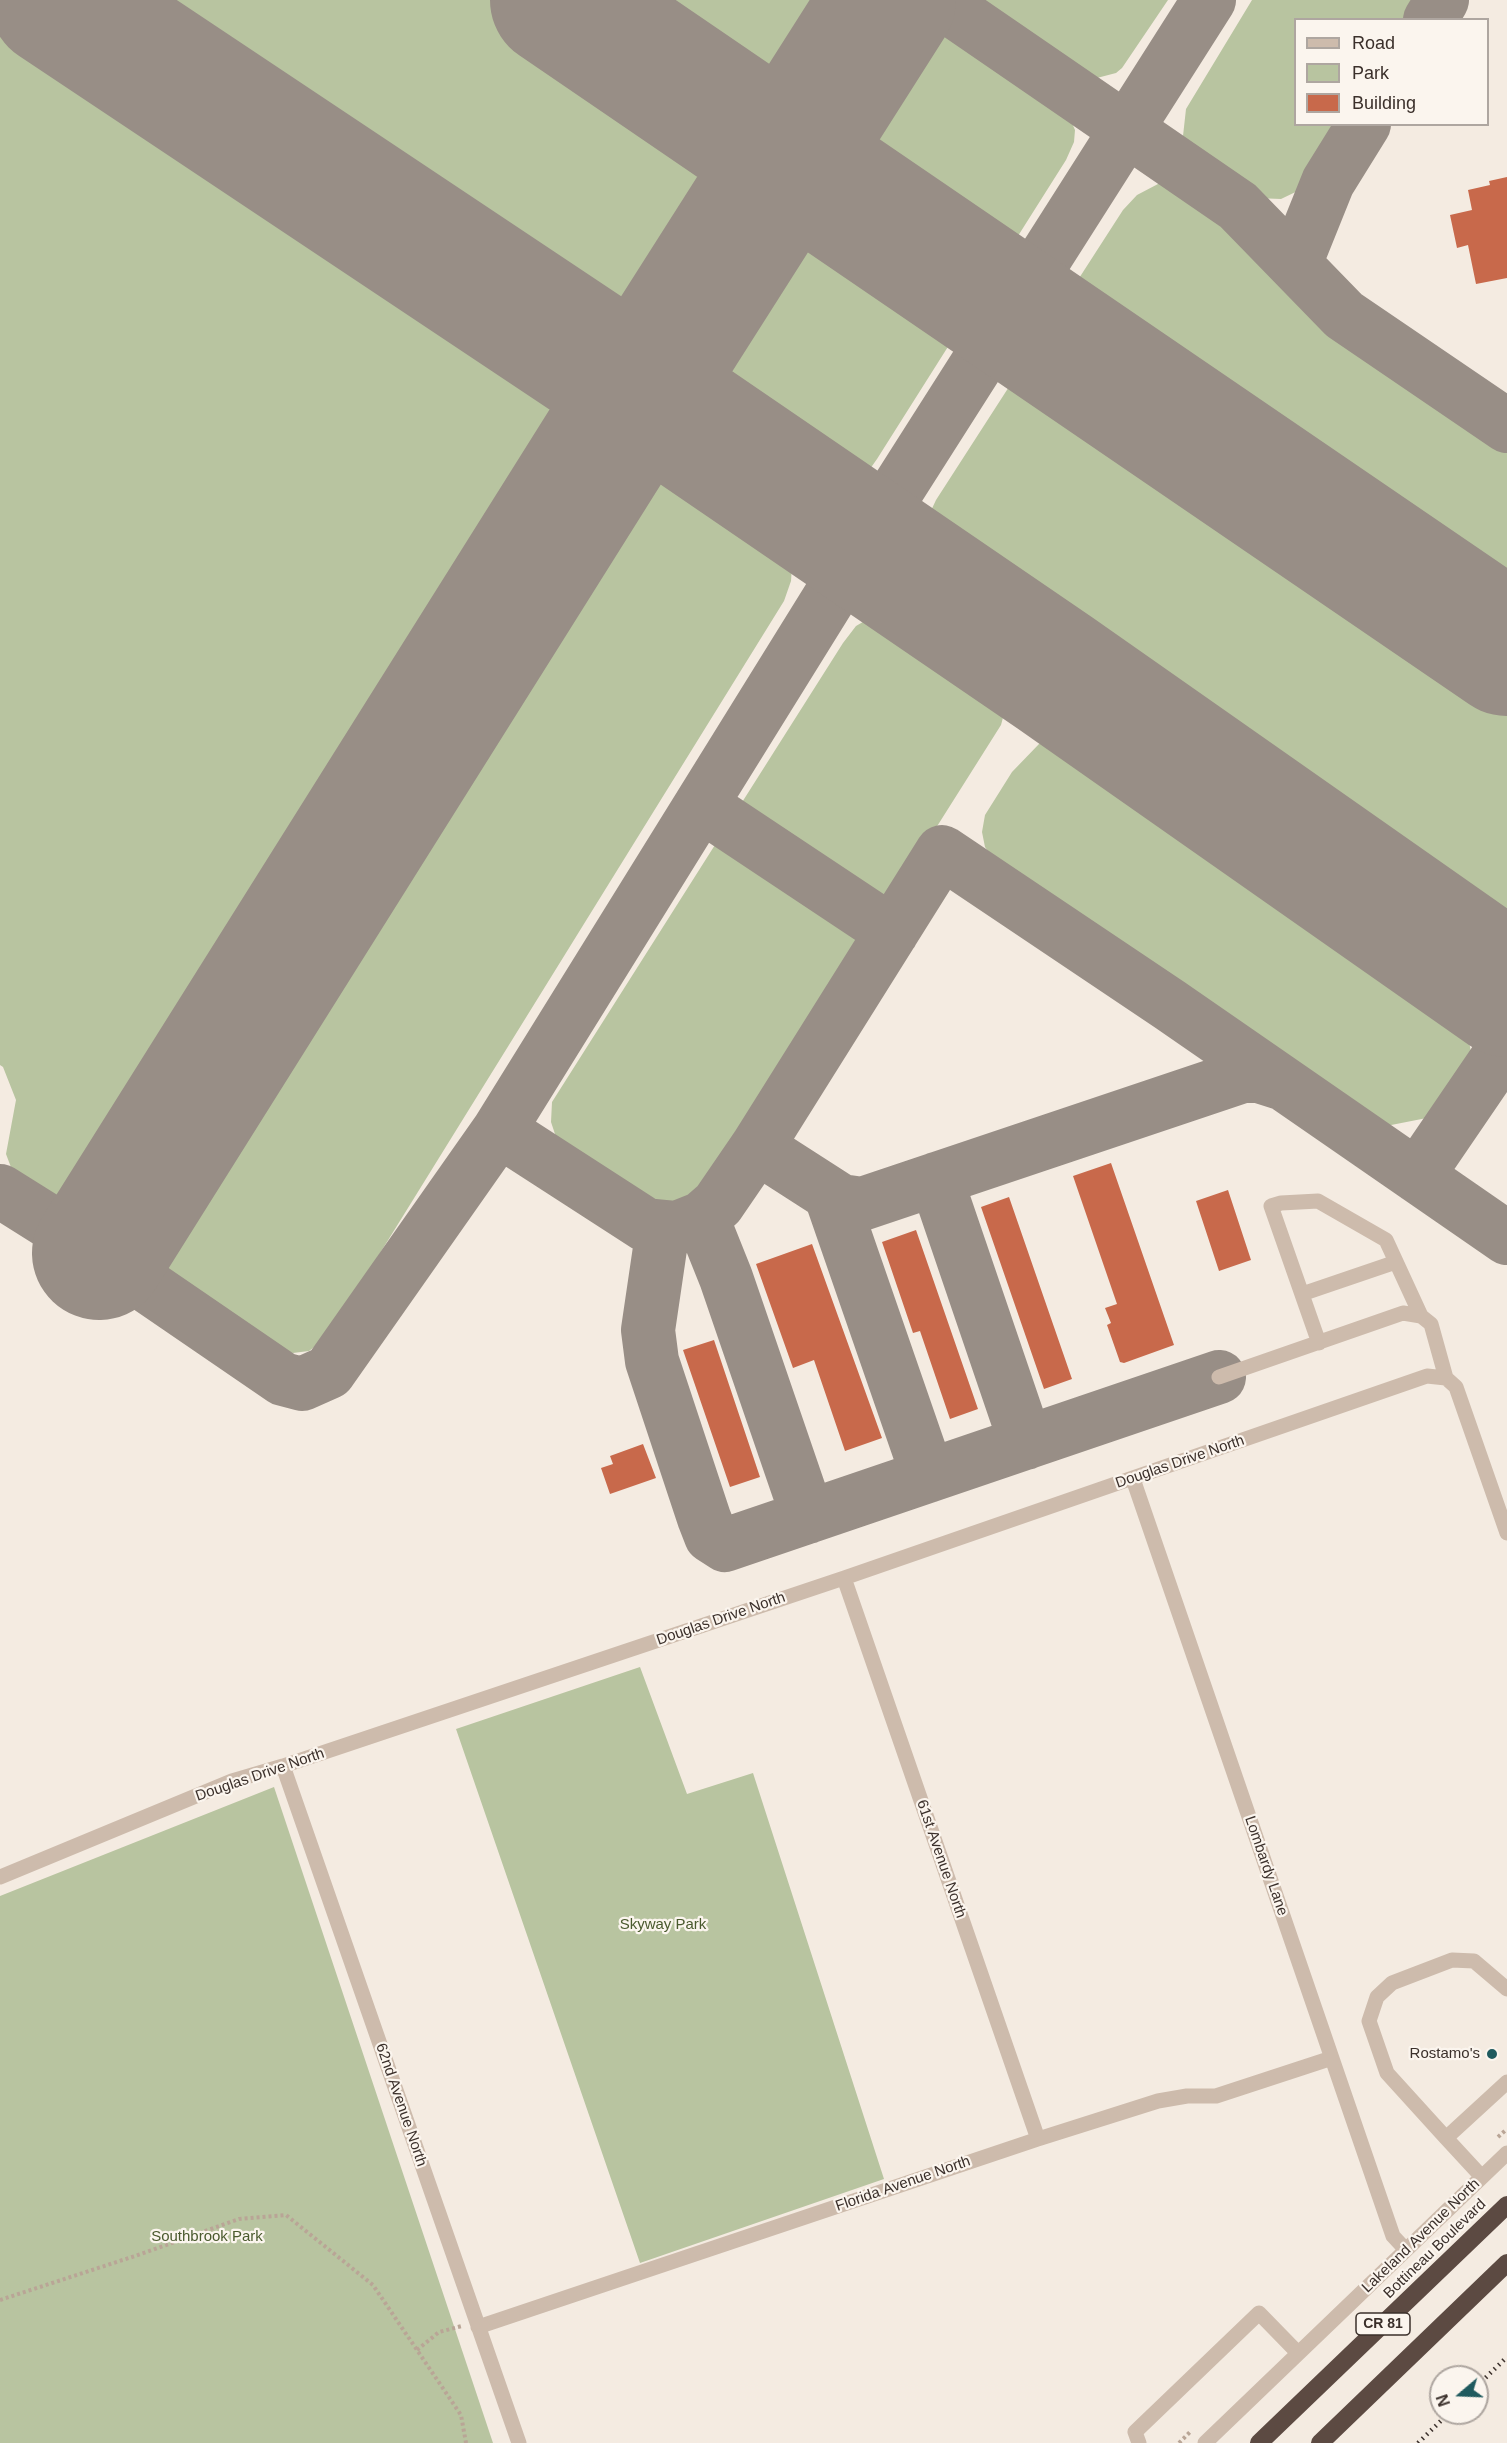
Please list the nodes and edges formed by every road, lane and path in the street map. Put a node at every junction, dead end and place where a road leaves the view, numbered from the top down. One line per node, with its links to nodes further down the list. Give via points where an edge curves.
1 (1396, 1262): 2 (street); 2 (street, via 1386,1240 1318,1201 1271,1206); 3 (street)
2 (1302, 1294): 4 (street)
3 (1421, 1316): 4 (street, via 1404,1313); 6 (street, via 1431,1324)
4 (1319, 1342): 5 (street)
5 (1219, 1377)
6 (1446, 1378): 7 (street, Douglas Drive North, via 1427,1376); 8 (street, via 1456,1387)
7 (1133, 1479): 9 (street, Douglas Drive North); 13 (street, Lombardy Lane)
8 (1507, 1533)
9 (844, 1578): 10 (street, Douglas Drive North); 16 (street, 61st Avenue North)
10 (283, 1766): 11 (street, Douglas Drive North, via 232,1781); 23 (street, 62nd Avenue North)
11 (0, 1877)
12 (1507, 1989): 15 (street, via 1474,1961 1452,1960 1392,1983 1377,1996 1369,2021 1387,2073)
13 (1332, 2058): 16 (street, Florida Avenue North, via 1216,2096 1158,2101); 20 (street, Lombardy Lane, via 1393,2236)
14 (1507, 2082): 15 (street)
15 (1446, 2138): 18 (street)
16 (1038, 2139): 23 (street, Florida Avenue North)
17 (1507, 2153): 18 (street, Lakeland Avenue North)
18 (1482, 2177): 20 (street, Lakeland Avenue North)
19 (1507, 2205): 30 (highway, Bottineau Boulevard / CR 81)
20 (1406, 2250): 25 (street, Lakeland Avenue North)
21 (1507, 2263): 31 (highway, CR 81)
22 (0, 2300): 24 (path, via 239,2219 286,2215 373,2285)
23 (478, 2328): 24 (path, via 462,2326 438,2332); 27 (street, 62nd Avenue North)
24 (417, 2350): 26 (path, via 461,2415)
25 (1298, 2353): 28 (street, via 1259,2313 1135,2432); 29 (street, Lakeland Avenue North)
26 (466, 2443)
27 (519, 2443)
28 (1139, 2443)
29 (1205, 2443)
30 (1259, 2443)
31 (1320, 2443)

